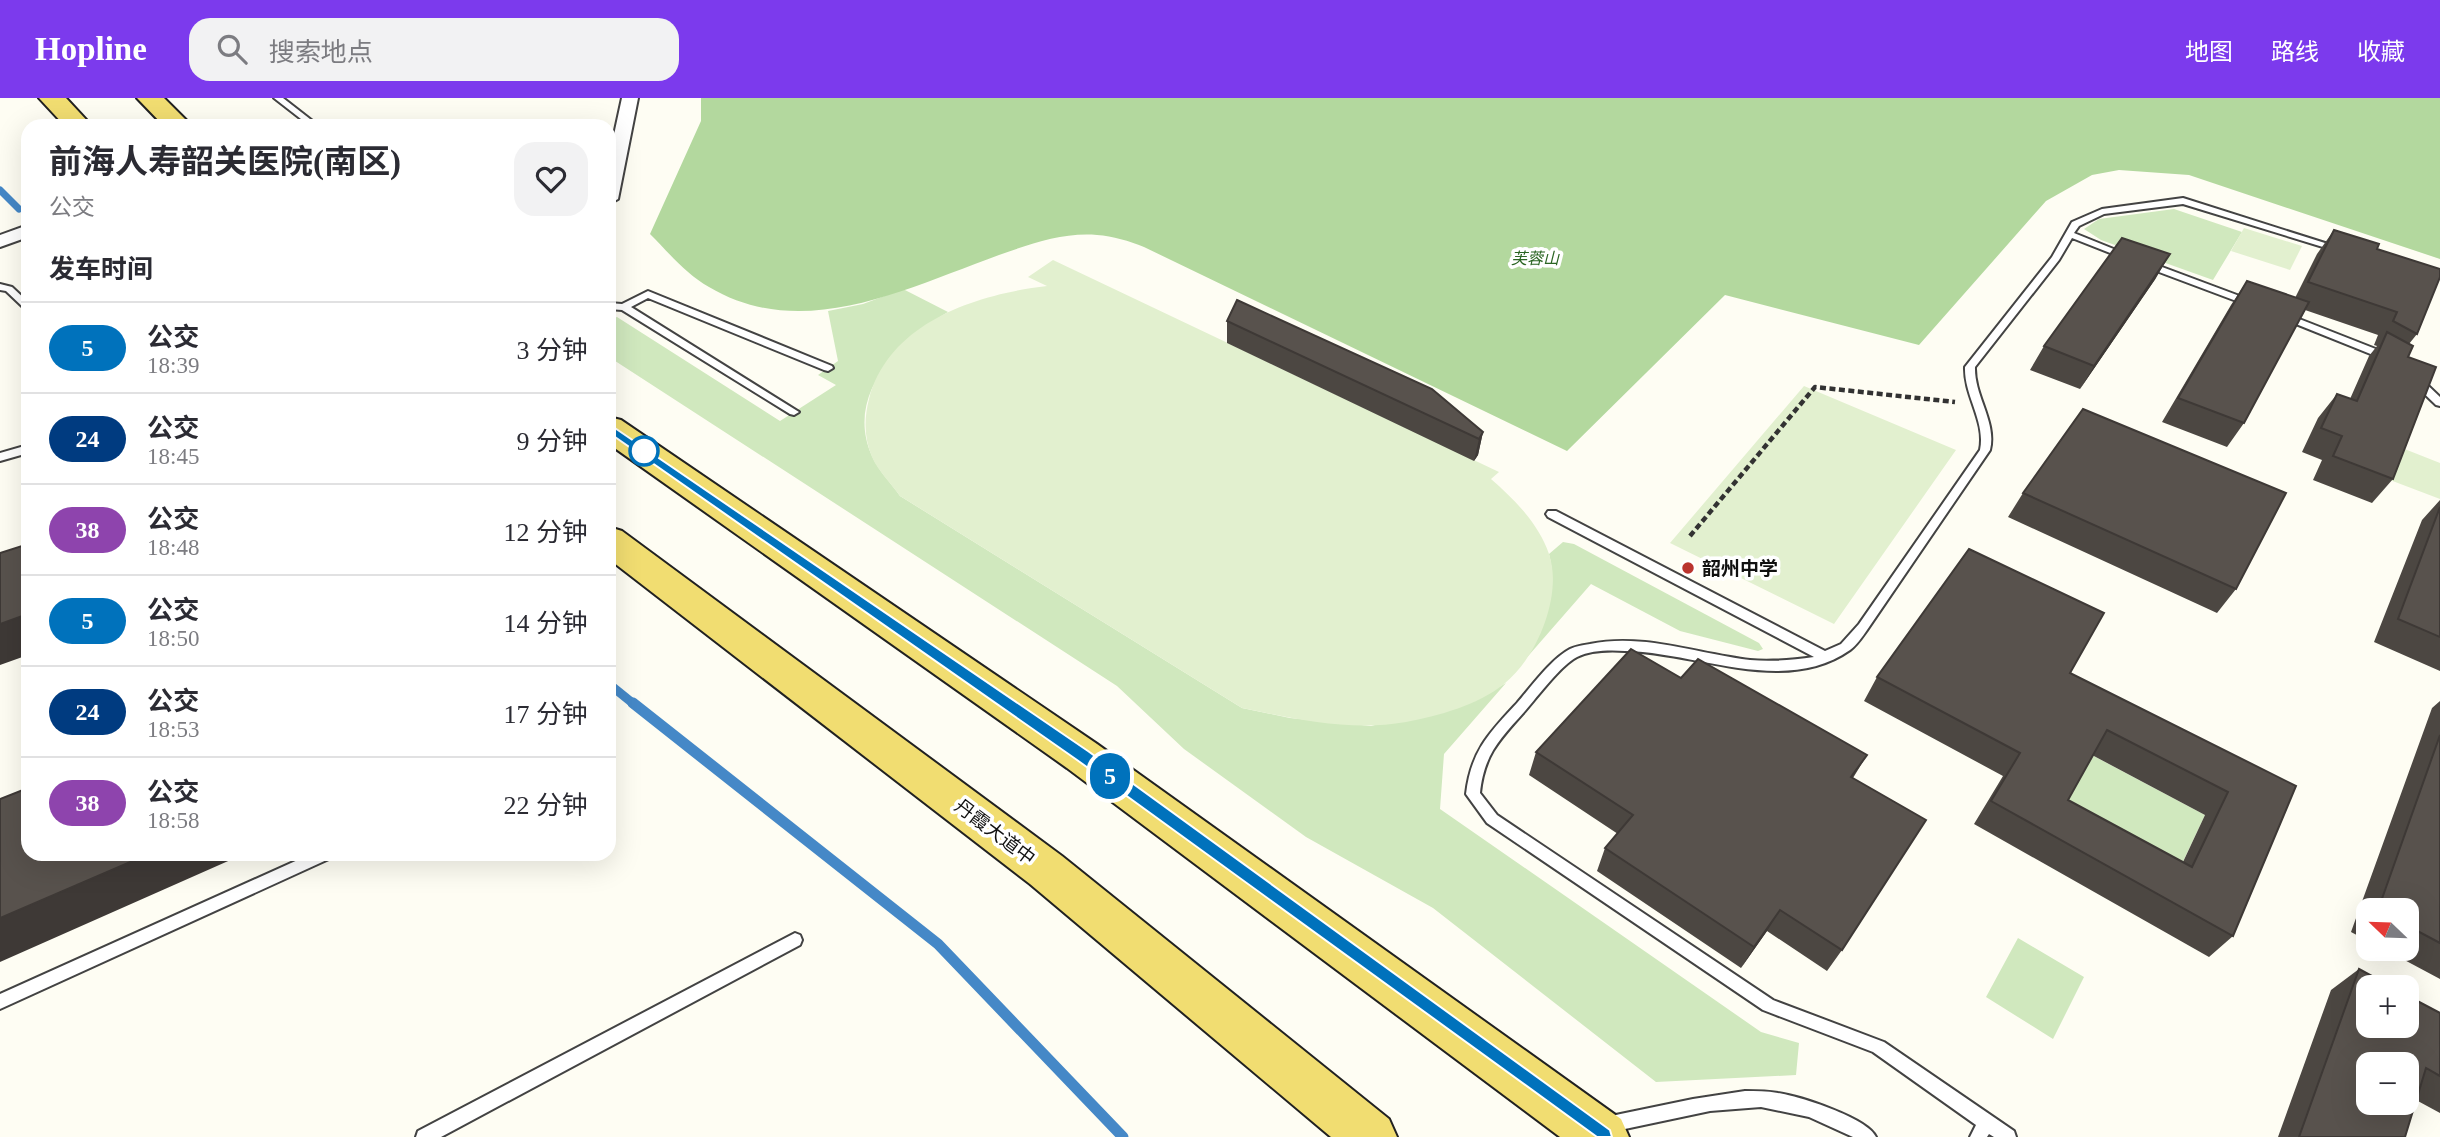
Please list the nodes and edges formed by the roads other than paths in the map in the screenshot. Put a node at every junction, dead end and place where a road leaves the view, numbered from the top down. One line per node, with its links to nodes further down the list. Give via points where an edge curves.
1 (52, 98): 5 (main road)
2 (150, 98): 6 (main road)
3 (278, 98): 7 (lane)
4 (630, 98): 8 (street)
5 (72, 119)
6 (172, 119)
7 (306, 119)
8 (616, 165)
9 (21, 234): 12 (street)
10 (2071, 235): 13 (lane, via 2075,224 2102,212 2183,201); 18 (lane); 30 (lane, via 1970,367 1968,381 1987,438 1985,450 1863,627 1845,647)
11 (21, 242): 12 (street)
12 (0, 244)
13 (2354, 254)
14 (0, 287): 15 (lane)
15 (21, 300)
16 (616, 306): 17 (lane)
17 (624, 307): 21 (lane, via 648,294); 24 (lane)
18 (2261, 307)
19 (2273, 312): 20 (lane, via 2362,345)
20 (2398, 365)
21 (828, 368)
22 (2407, 371): 23 (lane)
23 (2440, 403)
24 (794, 412)
25 (616, 433): 35 (main road, via 1082,756)
26 (21, 451): 27 (lane)
27 (0, 457)
28 (1552, 514): 30 (lane)
29 (616, 545): 37 (main road, 丹霞大道中, via 1046,870)
30 (1825, 657): 34 (lane, via 1770,666 1603,645 1572,653 1485,745 1474,772 1473,794 1492,819 1768,1005 1878,1047)
31 (312, 861): 33 (lane)
32 (794, 940): 36 (lane)
33 (0, 1002)
34 (1987, 1122): 39 (lane); 40 (lane)
35 (1597, 1132): 38 (lane, via 1746,1099 1780,1101 1817,1112)
36 (424, 1137)
37 (1371, 1137)
38 (1868, 1137)
39 (1978, 1137)
40 (2008, 1137)

